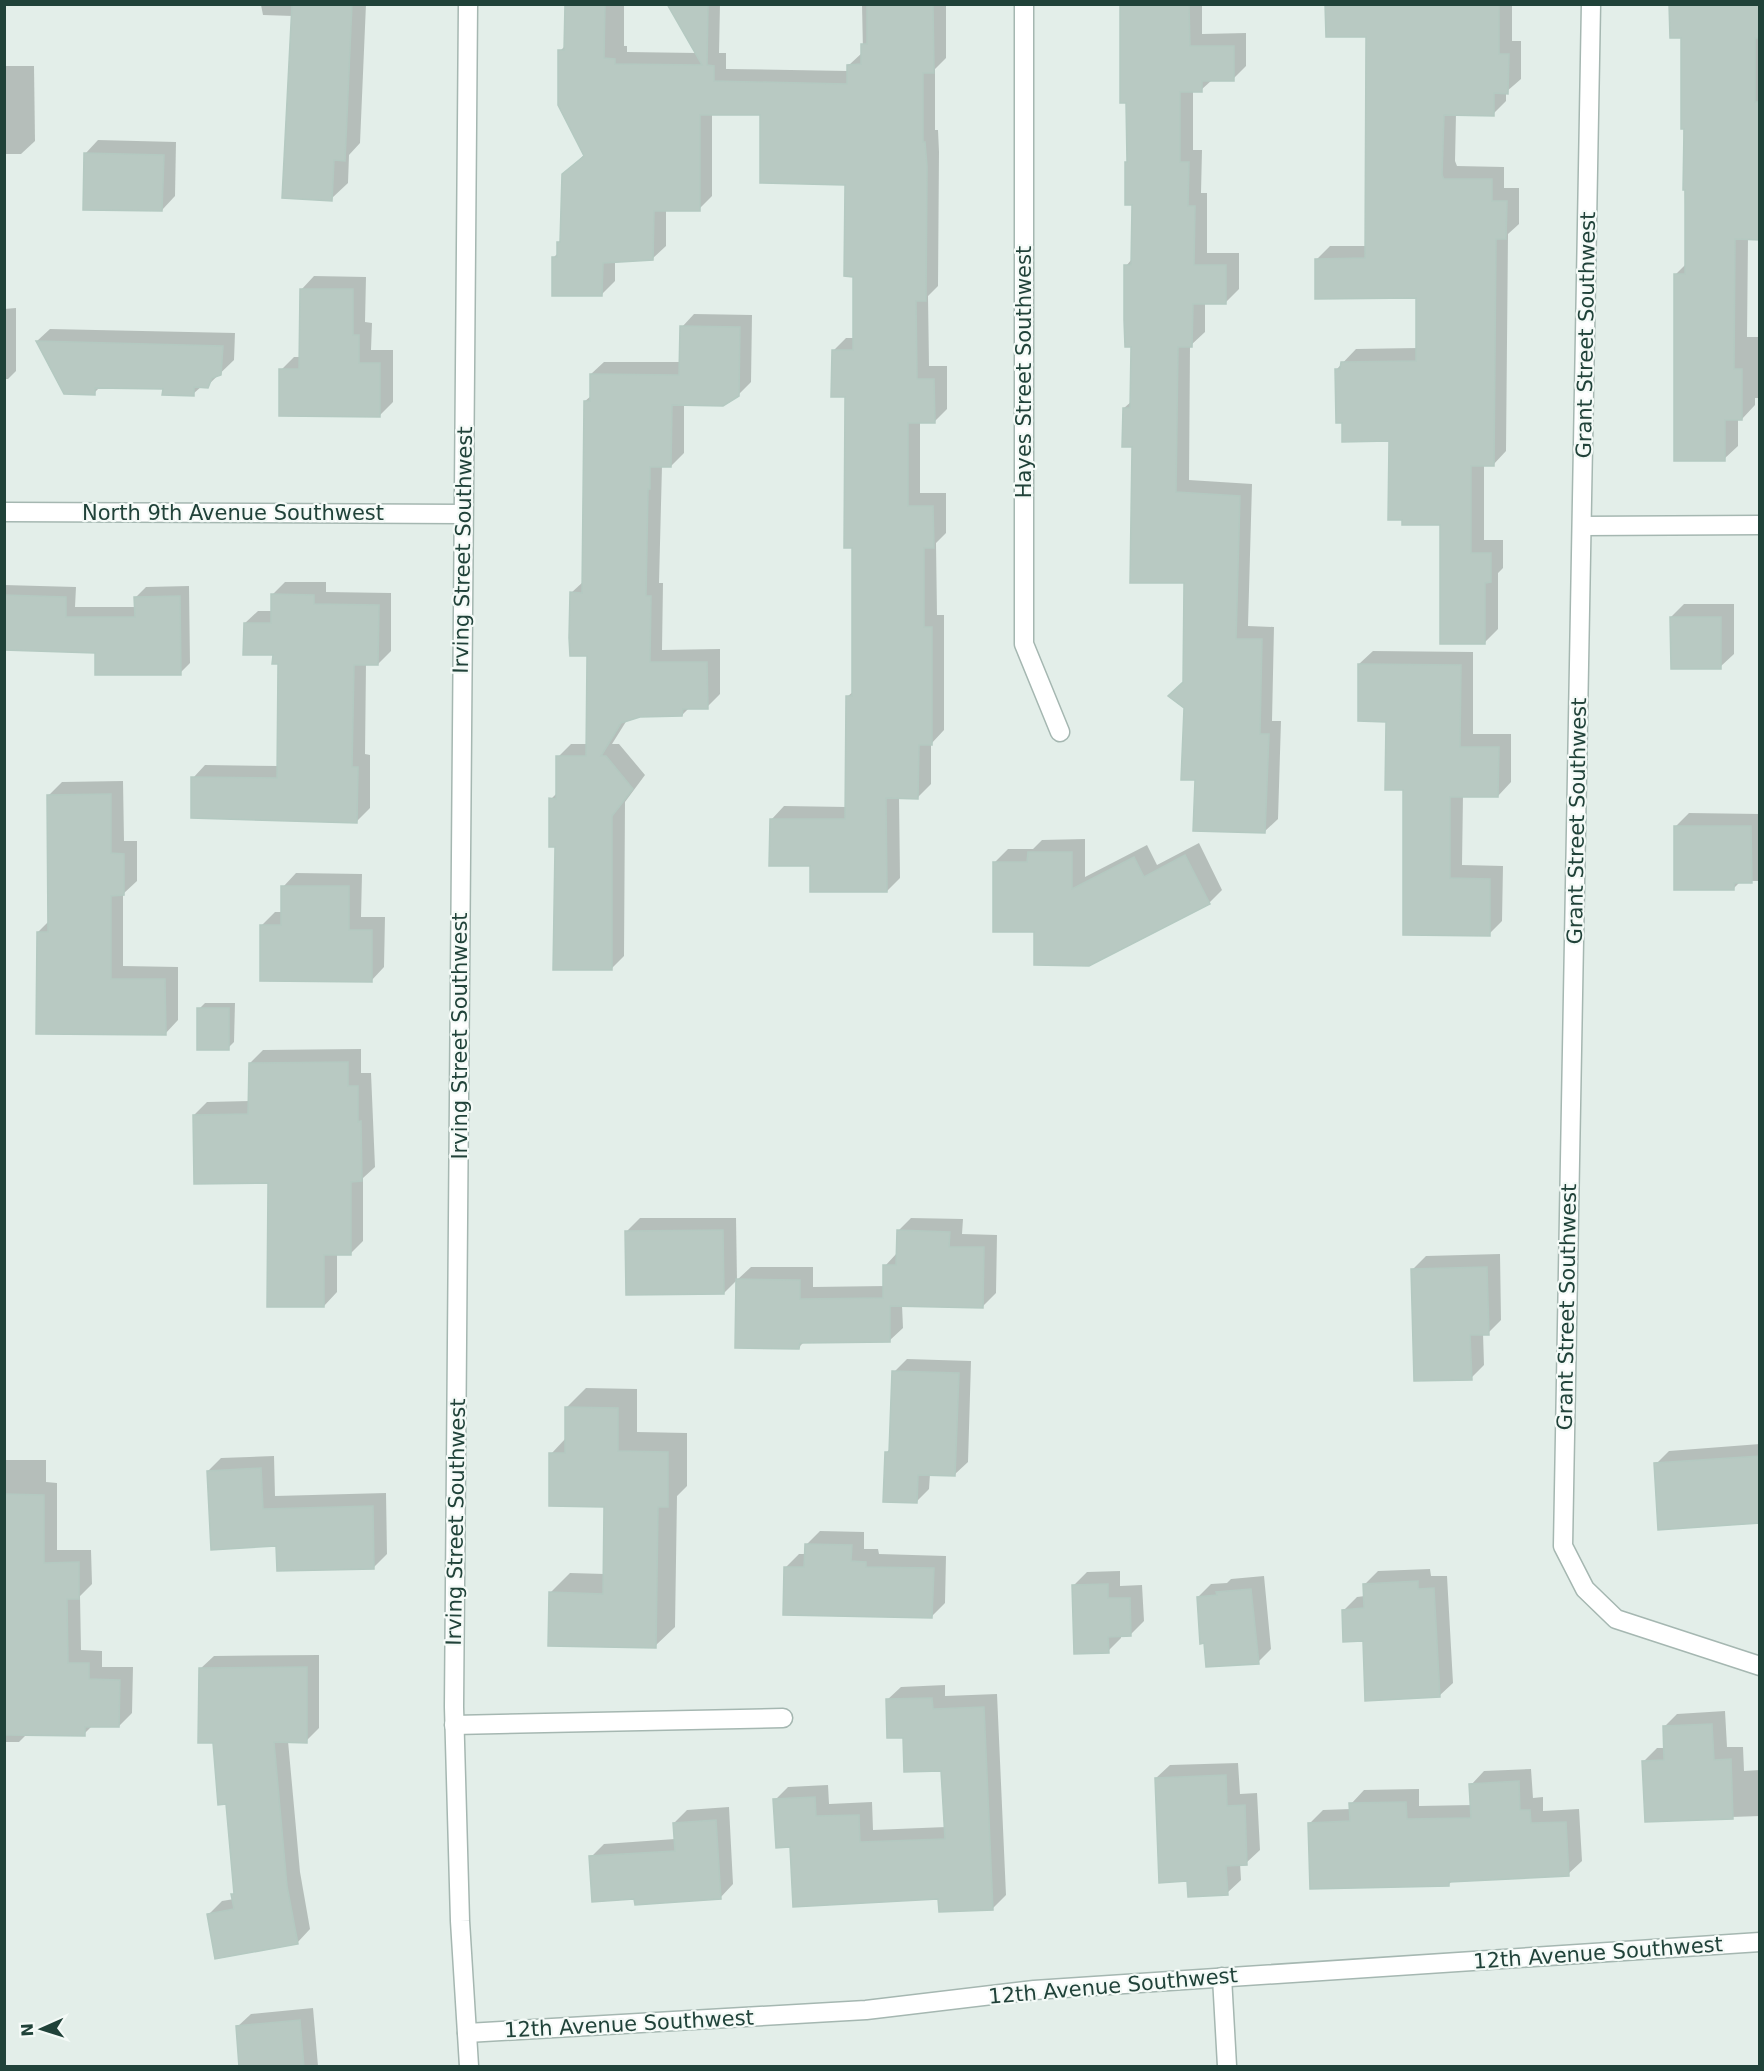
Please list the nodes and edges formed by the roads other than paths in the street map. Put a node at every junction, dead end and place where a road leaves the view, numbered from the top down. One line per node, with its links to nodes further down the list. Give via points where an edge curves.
1 (468, 4): 5 (street, Irving Street Southwest)
2 (1024, 4): 8 (street, Hayes Street Southwest, via 1024,644)
3 (1591, 4): 7 (street, Grant Street Southwest)
4 (4, 512): 5 (street, North 9th Avenue Southwest)
5 (462, 513): 11 (street, Irving Street Southwest)
6 (1760, 525): 7 (street)
7 (1583, 526): 9 (street, Grant Street Southwest, via 1563,1546 1585,1589 1616,1619)
8 (1060, 732)
9 (1760, 1666)
10 (783, 1718): 11 (street)
11 (454, 1725): 14 (street, Irving Street Southwest)
12 (1760, 1942): 13 (street, 12th Avenue Southwest)
13 (1222, 1977): 14 (street, 12th Avenue Southwest, via 1034,1990 866,2010); 16 (street)
14 (467, 2033): 15 (street, Irving Street Southwest)
15 (469, 2067)
16 (1227, 2067)

